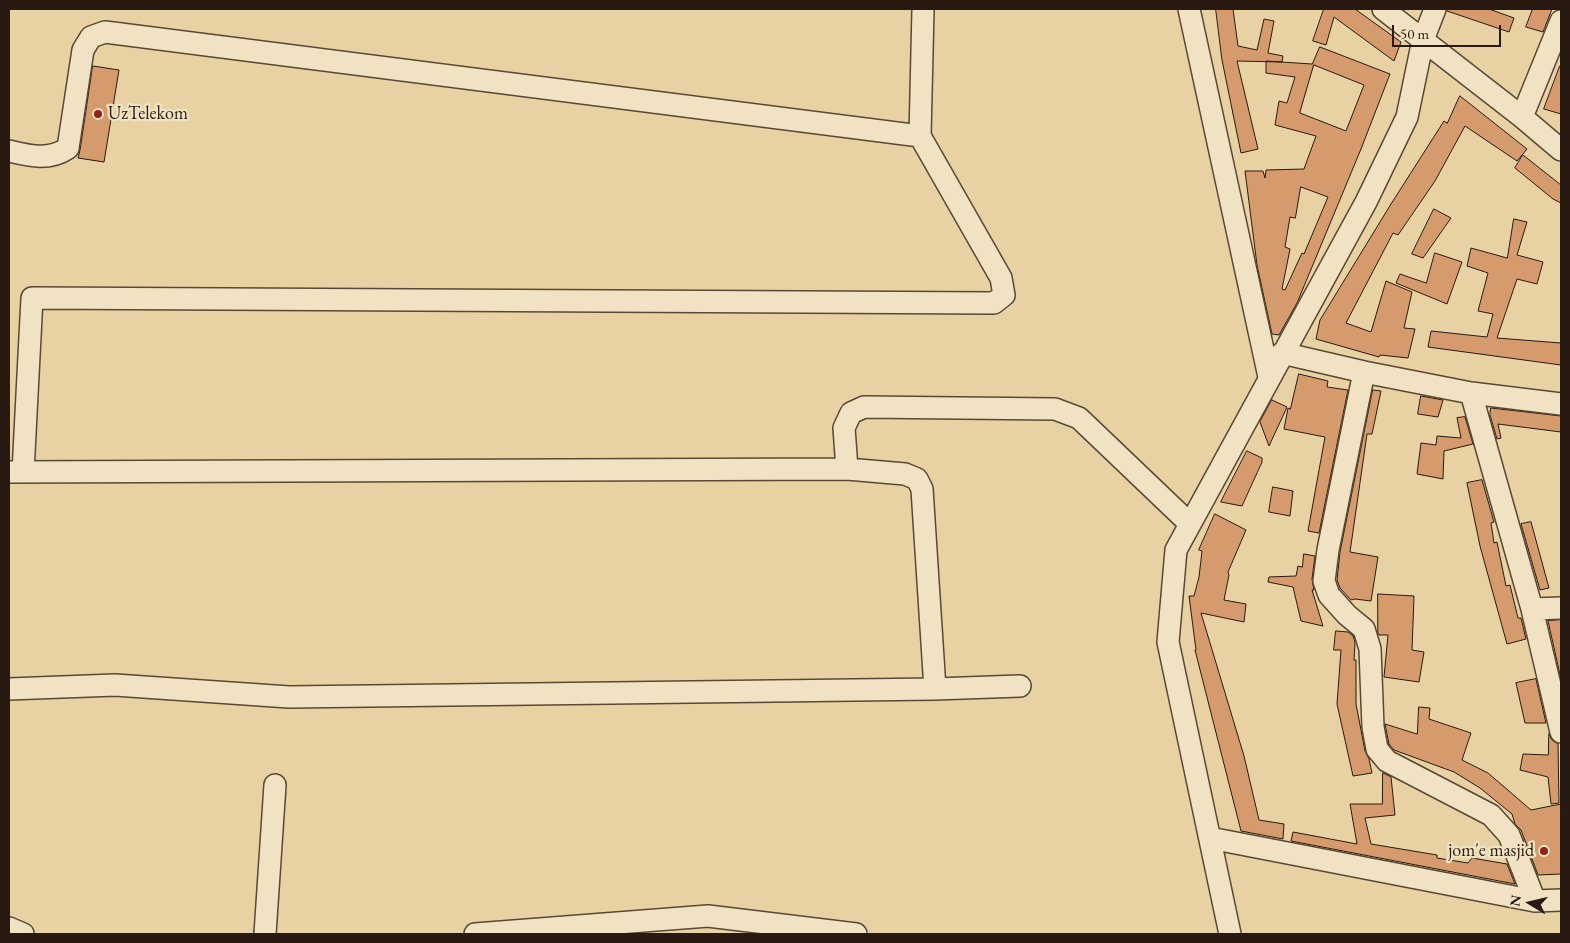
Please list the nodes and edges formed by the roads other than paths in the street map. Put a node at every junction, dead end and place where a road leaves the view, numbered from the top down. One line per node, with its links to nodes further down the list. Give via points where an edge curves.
1 (923, 9): 8 (street)
2 (1189, 9): 13 (street)
3 (1383, 9): 6 (street)
4 (1435, 9): 6 (street)
5 (1561, 22): 7 (street)
6 (1423, 40): 7 (street); 11 (street, via 1407,117 1366,202)
7 (1522, 117): 9 (street)
8 (920, 136): 10 (street, via 105,32 91,37 83,50 68,148 59,154 38,157); 17 (street, via 1001,278 1004,295 994,303 32,298)
9 (1561, 150)
10 (9, 151)
11 (1282, 353): 12 (street); 13 (street)
12 (1364, 372): 14 (street); 28 (street, via 1324,581 1329,595 1364,629 1370,649 1377,749 1387,761 1491,815 1509,835)
13 (1269, 377): 18 (street)
14 (1472, 393): 15 (street); 20 (street)
15 (1561, 404)
16 (847, 469): 17 (street); 18 (street, via 844,428 851,413 864,407 1055,410 1079,418); 23 (street, via 905,474 917,480 922,489)
17 (16, 472)
18 (1190, 524): 26 (street, via 1176,550 1168,642)
19 (1561, 608): 20 (street)
20 (1532, 609): 24 (street)
21 (1020, 686): 23 (street)
22 (9, 689): 23 (street, via 115,685 289,697)
23 (935, 689)
24 (1561, 732)
25 (275, 785): 31 (street)
26 (1210, 838): 28 (street); 34 (street)
27 (1561, 900): 28 (street)
28 (1535, 901)
29 (9, 928): 30 (street)
30 (23, 934)
31 (265, 934)
32 (475, 934): 33 (street, via 708,916)
33 (856, 934)
34 (1230, 934)

